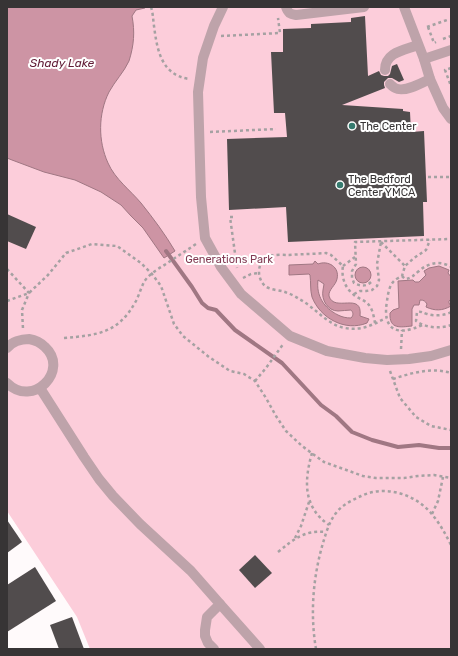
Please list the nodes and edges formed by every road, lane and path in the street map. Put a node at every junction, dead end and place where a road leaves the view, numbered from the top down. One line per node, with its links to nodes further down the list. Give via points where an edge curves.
1 (223, 7): 10 (lane)
2 (286, 7): 3 (lane, via 292,15)
3 (364, 7)
4 (404, 7): 12 (lane)
5 (152, 9): 18 (path, via 154,28 165,65 178,75)
6 (277, 14): 10 (path, via 280,34)
7 (446, 20): 8 (path)
8 (428, 27): 9 (path); 11 (path, via 434,43)
9 (423, 28)
10 (211, 36): 18 (lane, via 203,58)
11 (451, 36)
12 (418, 45): 14 (lane); 16 (lane, via 389,57)
13 (451, 50): 14 (lane)
14 (424, 59): 17 (lane)
15 (451, 68): 20 (path, via 445,70)
16 (385, 70)
17 (430, 79): 19 (lane, via 406,89 395,88); 21 (lane)
18 (200, 80): 23 (lane)
19 (390, 84)
20 (451, 85)
21 (451, 119)
22 (276, 129): 23 (path)
23 (200, 134): 59 (lane, via 205,238 221,267 241,294 290,336 327,351)
24 (428, 177): 25 (path)
25 (451, 177)
26 (233, 217): 36 (path, via 230,217)
27 (451, 239): 28 (path)
28 (430, 240): 29 (path); 33 (path, via 426,250)
29 (381, 242): 31 (path, via 355,242); 33 (path); 45 (path, via 377,286 372,290)
30 (184, 252): 38 (path)
31 (355, 257): 32 (path); 43 (path, via 356,264 352,271 354,283 365,286)
32 (343, 266): 37 (path, via 326,253 273,256 261,263); 45 (path, via 343,279)
33 (405, 266): 40 (path)
34 (451, 267): 40 (path, via 439,263 431,264 410,278)
35 (7, 269): 44 (path)
36 (237, 270)
37 (259, 273): 41 (path); 49 (path, via 266,287 301,300 340,327 356,329)
38 (152, 274): 44 (path, via 117,246 92,244 66,253); 53 (path, via 144,282 128,314 117,324 105,332); 62 (path, via 161,286 174,324 183,336 230,371 244,374)
39 (239, 275): 42 (path)
40 (402, 276): 48 (path, via 394,281 389,289)
41 (245, 277)
42 (241, 280)
43 (371, 282)
44 (29, 293): 46 (path); 54 (path, via 22,310)
45 (354, 294): 49 (path, via 371,307)
46 (7, 300)
47 (451, 312): 50 (path, via 437,316 417,312 416,321)
48 (386, 318): 49 (path); 52 (path, via 394,329)
49 (375, 324)
50 (422, 325): 51 (path, via 440,328); 52 (path)
51 (451, 325)
52 (402, 330): 58 (path)
53 (64, 338)
54 (24, 339): 56 (lane); 64 (lane, via 41,344 52,358 51,375)
55 (283, 344): 62 (path)
56 (7, 348)
57 (451, 350): 59 (lane, via 431,356)
58 (401, 352)
59 (387, 360): 61 (path)
60 (451, 373): 61 (path, via 410,373)
61 (393, 379): 65 (path, via 400,398 416,417 430,426)
62 (255, 381): 66 (path, via 286,430)
63 (7, 383): 64 (lane, via 23,392)
64 (40, 388): 76 (lane, via 84,457 113,496 191,571)
65 (451, 430)
66 (312, 453): 67 (path, via 324,462 363,476); 69 (path, via 307,478)
67 (443, 477): 68 (path); 70 (path, via 438,501)
68 (451, 478)
69 (309, 501): 71 (path, via 315,512); 73 (path)
70 (432, 514): 71 (path, via 411,497 388,490 377,491 366,493 345,505 336,512); 74 (path)
71 (329, 525): 72 (path)
72 (326, 532): 73 (path, via 312,532); 79 (path, via 320,552 314,596)
73 (295, 538): 75 (path)
74 (451, 545)
75 (278, 552)
76 (220, 604): 77 (lane, via 207,617 205,630 208,643); 78 (lane)
77 (214, 649)
78 (260, 649)
79 (316, 649)

